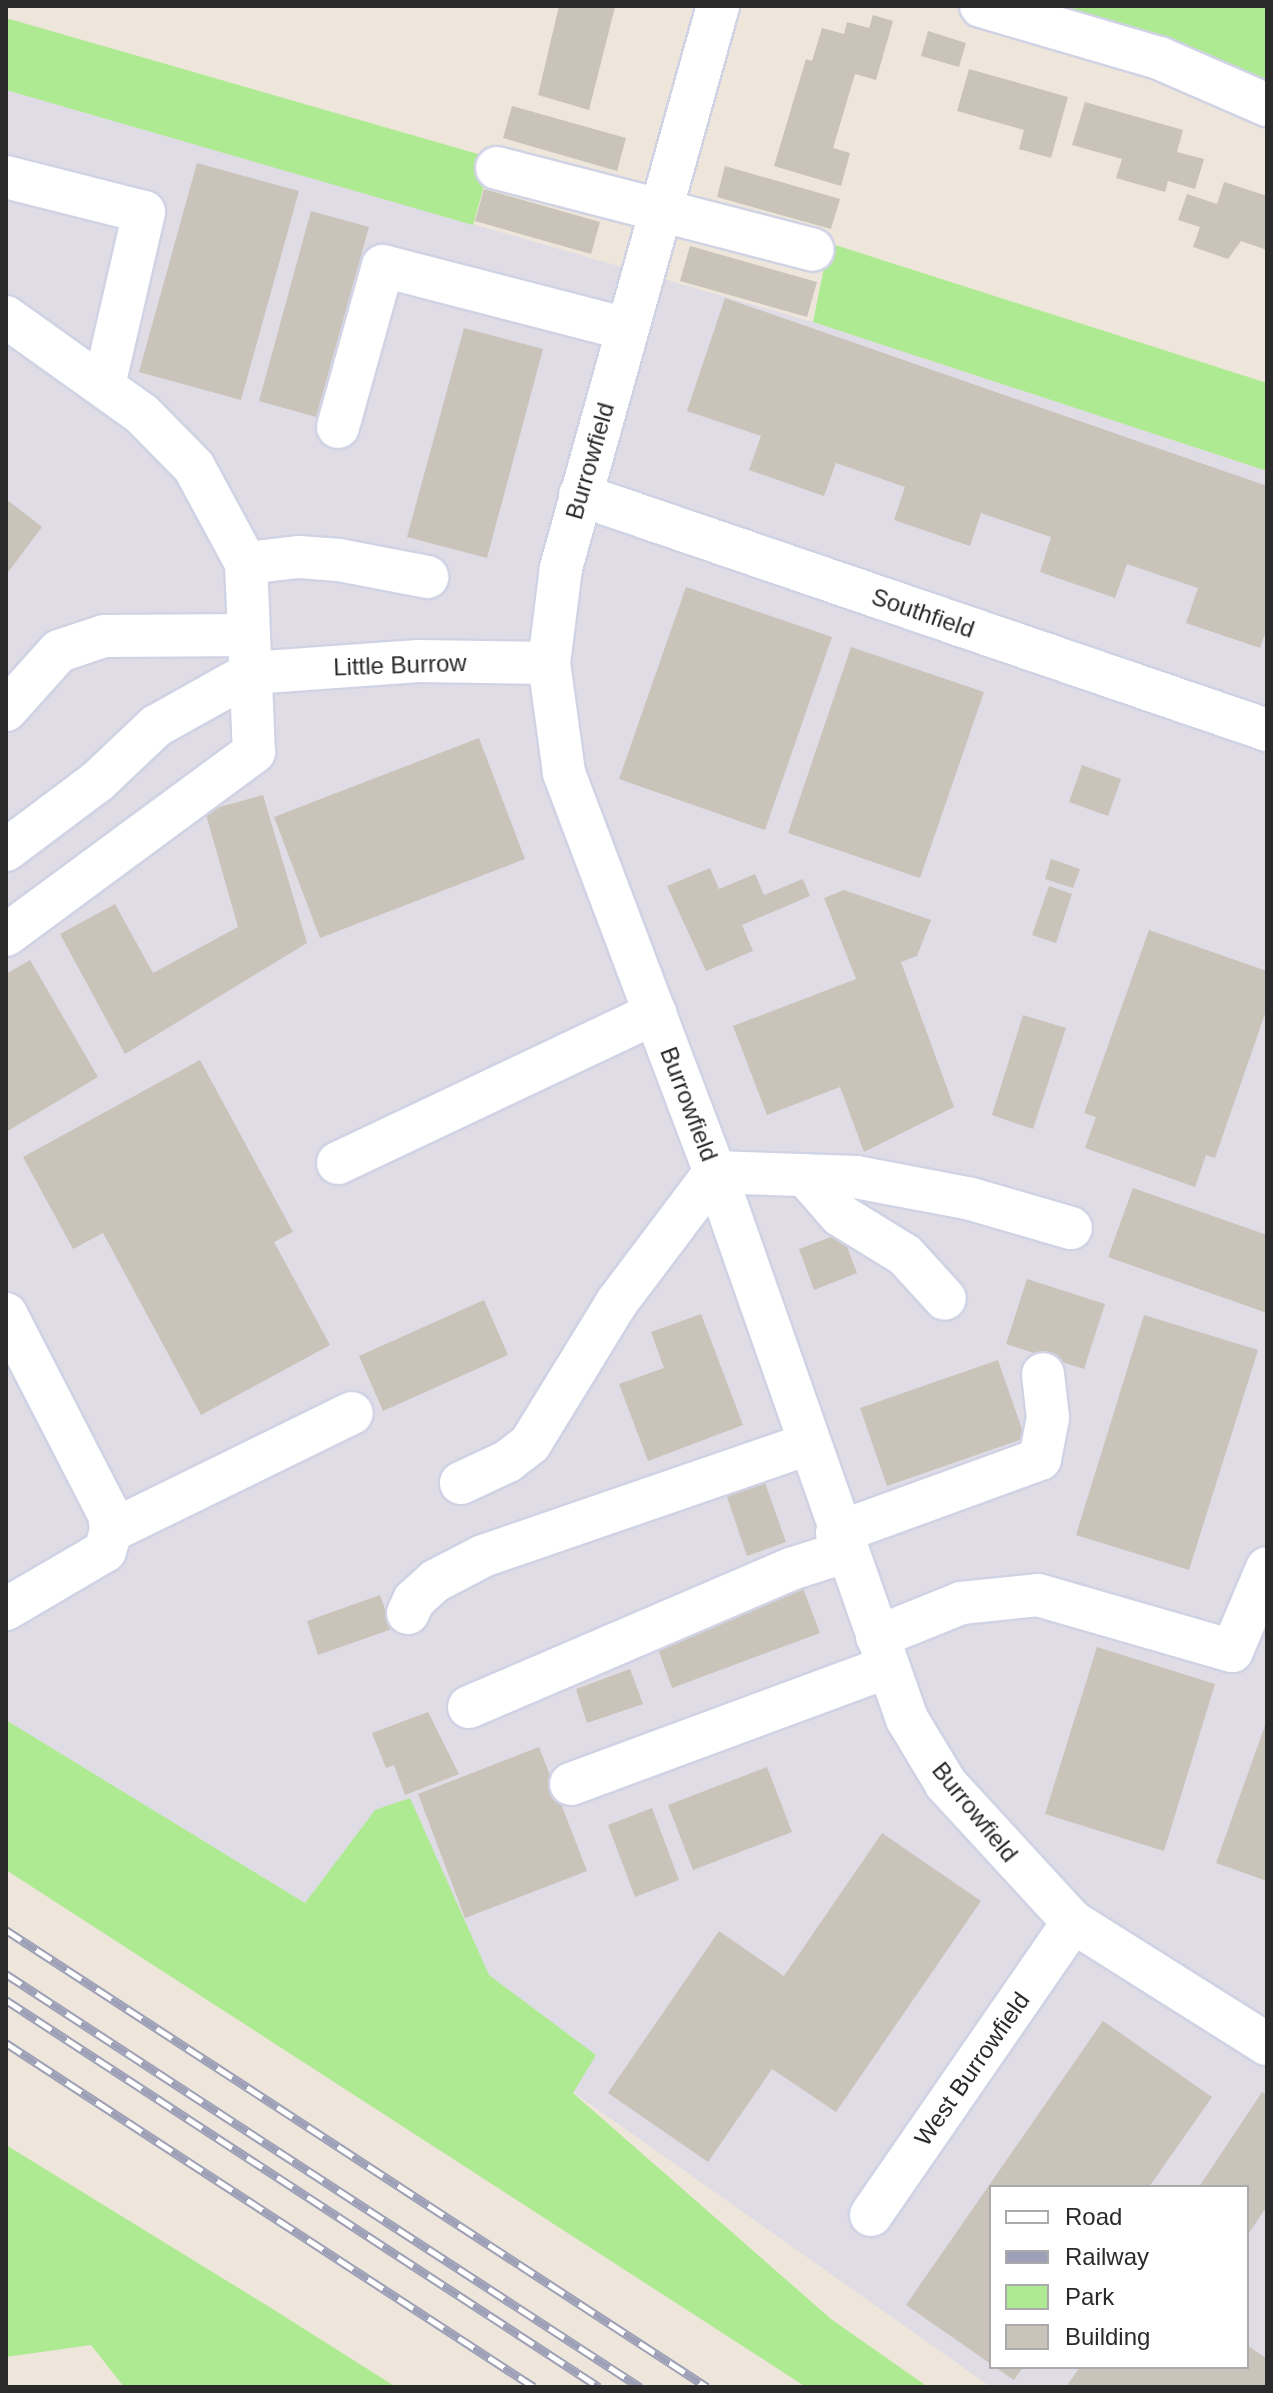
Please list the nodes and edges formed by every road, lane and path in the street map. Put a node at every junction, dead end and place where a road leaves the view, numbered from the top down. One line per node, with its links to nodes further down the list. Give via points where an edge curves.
1 (718, 6): 6 (street, Burrowfield)
2 (981, 6): 3 (street, via 1159,58)
3 (1267, 105)
4 (497, 168): 6 (street)
5 (6, 177): 10 (street, via 144,212)
6 (660, 210): 7 (street); 9 (street, Burrowfield)
7 (813, 250)
8 (6, 317): 10 (street)
9 (627, 329): 11 (street, via 383,266); 12 (street, Burrowfield)
10 (104, 385): 13 (street, via 142,414 194,467)
11 (338, 427)
12 (580, 495): 16 (street, Burrowfield, via 554,604); 18 (street, Southfield)
13 (246, 563): 14 (street, via 299,557 339,560); 15 (street)
14 (427, 577)
15 (250, 654): 16 (street, Little Burrow); 17 (street, Little Burrow, via 104,636 59,651); 19 (street); 20 (street, via 254,752)
16 (549, 663): 21 (street, Burrowfield, via 564,773)
17 (6, 710)
18 (1267, 730)
19 (6, 850)
20 (6, 935)
21 (655, 1013): 22 (street); 23 (street, Burrowfield)
22 (338, 1163)
23 (715, 1172): 24 (street); 30 (street, Burrowfield); 31 (street, via 617,1302 530,1444)
24 (805, 1175): 25 (street, via 856,1177 971,1199); 26 (street, via 840,1215 905,1255)
25 (1071, 1228)
26 (945, 1299)
27 (6, 1314): 32 (street, via 109,1514)
28 (1043, 1374): 33 (street, via 1048,1418 1040,1459)
29 (352, 1413): 32 (street)
30 (808, 1444): 33 (street, Burrowfield); 36 (street, via 483,1556 435,1581)
31 (461, 1483)
32 (111, 1531): 35 (street, via 105,1551)
33 (841, 1542): 37 (street, Burrowfield); 38 (street, via 791,1569)
34 (1267, 1568): 37 (street, via 1232,1651 1038,1595 961,1603)
35 (6, 1609)
36 (408, 1613)
37 (882, 1652): 39 (street); 40 (street, Burrowfield, via 907,1719 946,1784)
38 (469, 1707)
39 (571, 1784)
40 (1073, 1922): 41 (street, Burrowfield); 42 (street, West Burrowfield)
41 (1267, 2044)
42 (871, 2215)

